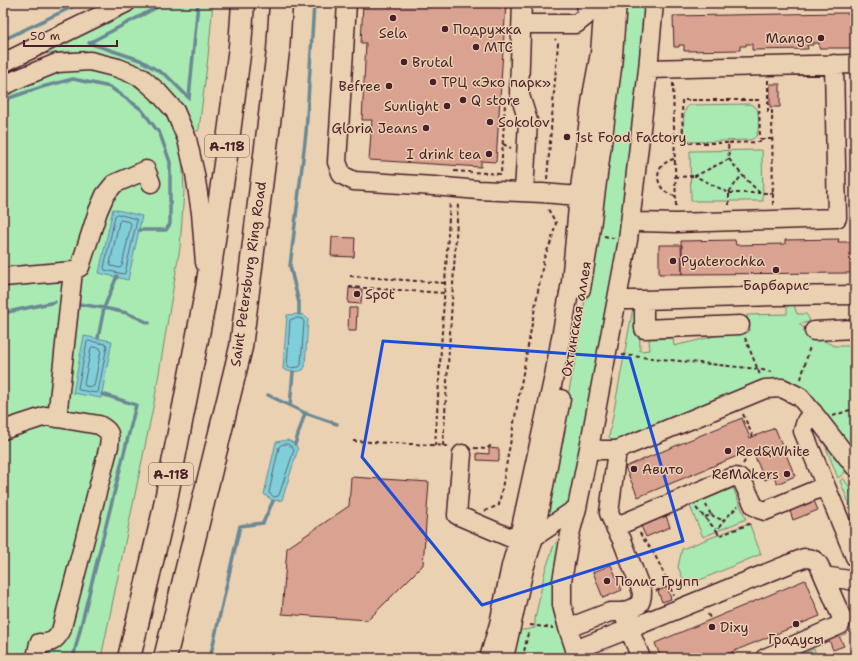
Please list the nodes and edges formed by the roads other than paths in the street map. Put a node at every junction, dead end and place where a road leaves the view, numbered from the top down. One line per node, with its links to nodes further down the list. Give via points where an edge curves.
1 (126, 3): 12 (street)
2 (243, 3): 24 (highway, А-118, via 240,47)
3 (281, 3): 50 (highway, Saint Petersburg Ring Road / А-118, via 278,51 241,347)
4 (346, 3): 19 (street, via 337,162 342,175 354,181)
5 (522, 3): 11 (street)
6 (587, 3): 11 (street, via 586,16 576,24)
7 (595, 3): 17 (street)
8 (604, 3): 17 (street, Охтинская аллея, via 600,53)
9 (617, 3): 41 (street, Охтинская аллея, via 612,68 588,246 567,372)
10 (654, 3): 15 (street)
11 (522, 24): 19 (street, via 519,92 528,121)
12 (3, 63)
13 (834, 64): 14 (street); 15 (street); 21 (street, via 837,218 676,223)
14 (855, 64)
15 (648, 69): 21 (street)
16 (3, 86): 24 (street, via 57,63 90,61 141,77 158,92 175,111 187,139 201,213)
17 (592, 96): 20 (street, Охтинская аллея)
18 (151, 183): 22 (street, via 146,170 114,184 105,195 98,212 80,267)
19 (524, 192): 20 (street)
20 (579, 196): 41 (street, Охтинская аллея, via 571,282)
21 (630, 221): 26 (street)
22 (73, 271): 23 (street); 32 (street)
23 (3, 277)
24 (207, 288): 49 (highway, А-118, via 163,515)
25 (855, 295): 27 (street)
26 (617, 300): 27 (street); 34 (street)
27 (644, 300): 28 (street, via 644,329)
28 (740, 325)
29 (855, 329): 30 (street)
30 (814, 331)
31 (813, 412): 36 (street, via 800,397 782,388 766,389); 37 (street); 38 (street, via 806,421 803,431)
32 (57, 418): 33 (street, via 46,416); 48 (street, via 100,425 107,429 111,437 60,630 57,638 46,644 39,643)
33 (3, 430)
34 (589, 448): 36 (street); 39 (street)
35 (463, 449): 41 (street, via 457,515)
36 (617, 450): 40 (street, via 609,513)
37 (855, 467)
38 (825, 486): 40 (street, via 765,510 754,506 742,480 734,477); 42 (street)
39 (577, 508): 41 (street); 47 (street, via 562,581 562,605)
40 (615, 527): 45 (street, via 642,592 642,601)
41 (526, 539): 46 (street, Охтинская аллея, via 524,569)
42 (855, 557)
43 (824, 576): 44 (street); 45 (street, via 817,561 804,558); 54 (street, via 841,616 840,625)
44 (853, 585)
45 (626, 621): 47 (street); 53 (street)
46 (513, 630): 51 (street); 52 (street)
47 (572, 642)
48 (36, 658)
49 (129, 658)
50 (165, 658)
51 (489, 658)
52 (504, 658)
53 (642, 658)
54 (765, 658)

